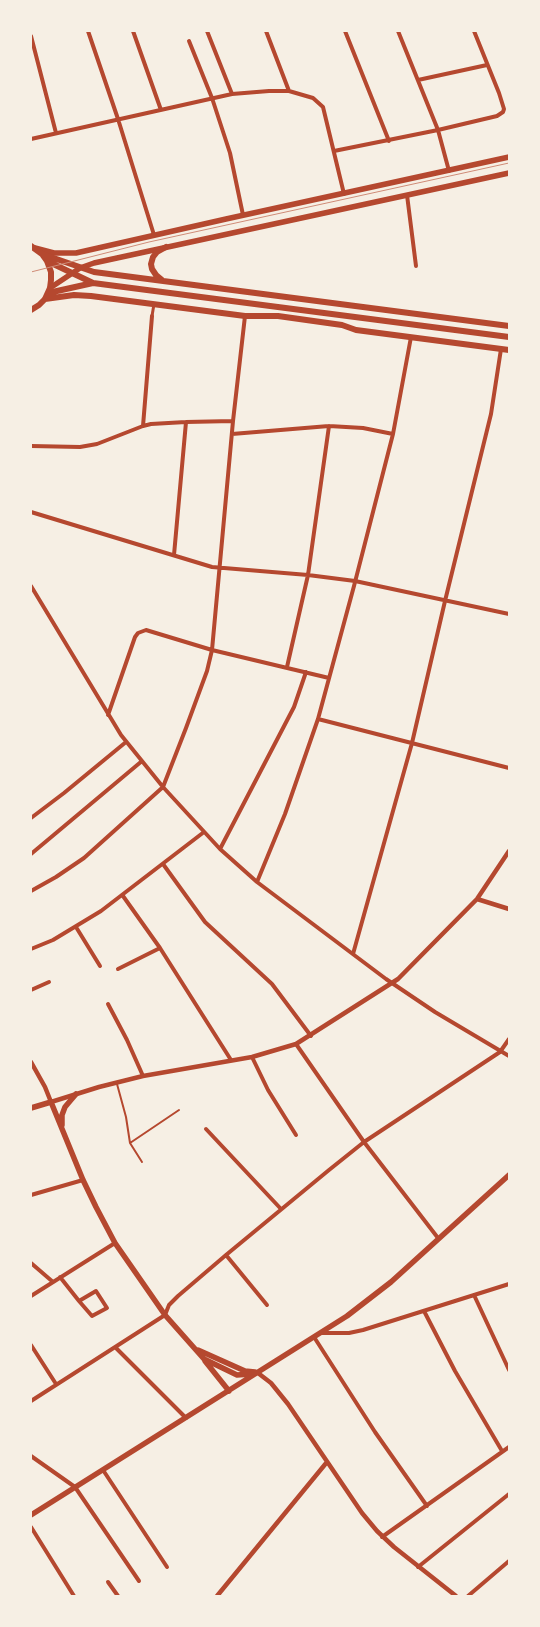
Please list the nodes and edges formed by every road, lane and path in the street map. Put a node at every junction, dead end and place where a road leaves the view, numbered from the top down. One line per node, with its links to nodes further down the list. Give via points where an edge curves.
1 (88, 31): 16 (street)
2 (133, 31): 15 (street)
3 (207, 31): 13 (street)
4 (266, 31): 12 (street)
5 (345, 31): 20 (street)
6 (398, 31): 11 (street)
7 (474, 31): 10 (street)
8 (31, 36): 18 (street)
9 (189, 41): 14 (street)
10 (487, 65): 11 (street); 17 (street, via 503,103 503,112 497,116)
11 (418, 80): 17 (street)
12 (289, 92): 13 (street, via 269,90); 21 (street, via 313,98 325,110)
13 (232, 94): 14 (street)
14 (212, 98): 15 (street); 27 (street, via 230,153)
15 (161, 110): 16 (street)
16 (118, 119): 18 (street); 28 (street)
17 (438, 130): 20 (street); 23 (street)
18 (56, 133): 19 (street)
19 (31, 139)
20 (389, 140): 21 (street)
21 (334, 151): 25 (street)
22 (509, 157): 23 (main road)
23 (449, 171): 25 (main road)
24 (509, 173): 26 (main road)
25 (344, 194): 27 (main road)
26 (408, 195): 30 (main road); 33 (street)
27 (244, 215): 28 (main road)
28 (154, 235): 29 (main road, via 76,253 54,253)
29 (33, 247): 31 (main road)
30 (166, 247): 34 (main road); 36 (main road, via 157,252 151,264 156,275)
31 (42, 254): 32 (main road); 34 (main road)
32 (47, 261): 35 (main road); 38 (main road, via 51,272)
33 (416, 266)
34 (80, 268): 35 (main road); 36 (main road)
35 (73, 272): 37 (main road); 38 (main road)
36 (163, 280): 43 (main road)
37 (93, 283): 38 (main road); 45 (main road)
38 (48, 293): 39 (main road); 40 (main road)
39 (154, 304): 41 (street); 42 (main road)
40 (32, 310)
41 (152, 316): 50 (street)
42 (245, 316): 44 (main road, via 278,316); 48 (street)
43 (509, 326)
44 (411, 337): 46 (main road); 53 (street)
45 (509, 337)
46 (501, 349): 47 (main road); 61 (street, via 491,414)
47 (509, 350)
48 (233, 421): 49 (street); 52 (street)
49 (186, 422): 50 (street); 56 (street)
50 (142, 426): 54 (street, via 97,444 80,447)
51 (329, 426): 52 (street); 53 (street, via 363,428); 58 (street)
52 (232, 434): 57 (street)
53 (394, 434): 59 (street)
54 (31, 446)
55 (31, 512): 56 (street)
56 (174, 555): 57 (street)
57 (220, 568): 58 (street); 63 (street)
58 (308, 575): 59 (street); 64 (street)
59 (355, 581): 61 (street); 66 (street)
60 (31, 586): 67 (street)
61 (445, 601): 62 (street); 70 (street)
62 (509, 614)
63 (212, 650): 64 (street); 67 (street, via 151,631 138,633); 73 (street)
64 (288, 667): 65 (street)
65 (306, 672): 66 (street); 76 (street, via 294,707)
66 (329, 678): 68 (street)
67 (108, 715): 69 (street)
68 (318, 718): 70 (street); 80 (street, via 288,807)
69 (126, 742): 71 (street); 74 (street)
70 (412, 743): 72 (street); 88 (street)
71 (142, 761): 73 (street); 78 (street)
72 (509, 768)
73 (163, 787): 75 (street); 81 (street, via 84,858)
74 (31, 818)
75 (204, 832): 76 (street); 79 (street)
76 (220, 849): 80 (street)
77 (509, 851): 83 (street)
78 (31, 854)
79 (163, 864): 82 (street); 95 (street, via 210,927 272,984)
80 (257, 882): 88 (street)
81 (31, 891)
82 (123, 896): 85 (street); 86 (street)
83 (477, 898): 84 (street); 92 (street)
84 (509, 909)
85 (76, 927): 87 (street); 89 (street)
86 (160, 948): 90 (street); 101 (street)
87 (31, 949)
88 (353, 954): 92 (street)
89 (100, 966)
90 (118, 969)
91 (49, 982): 93 (street)
92 (392, 983): 95 (street); 98 (street)
93 (31, 990)
94 (108, 1004): 103 (street)
95 (311, 1036): 97 (street)
96 (509, 1039): 98 (street)
97 (296, 1044): 100 (street); 112 (street)
98 (500, 1052): 99 (street); 112 (street)
99 (509, 1056)
100 (252, 1057): 101 (street); 111 (street, via 268,1090)
101 (231, 1060): 103 (street)
102 (31, 1062): 106 (street)
103 (143, 1076): 104 (street)
104 (117, 1082): 105 (street); 113 (lane)
105 (76, 1094): 106 (street); 110 (main road, via 65,1107)
106 (51, 1102): 107 (main road); 110 (main road)
107 (31, 1108)
108 (179, 1110): 113 (lane)
109 (206, 1129): 118 (street)
110 (63, 1131): 116 (main road)
111 (296, 1135)
112 (364, 1142): 118 (street); 119 (street)
113 (130, 1143): 114 (lane)
114 (142, 1162)
115 (509, 1175): 119 (main road)
116 (83, 1180): 117 (street); 120 (main road)
117 (31, 1195)
118 (281, 1209): 121 (street)
119 (438, 1238): 132 (main road, via 368,1301)
120 (115, 1243): 123 (street); 131 (main road)
121 (226, 1255): 129 (street); 131 (street, via 173,1301)
122 (31, 1263): 124 (street)
123 (60, 1277): 124 (street); 128 (street)
124 (53, 1282): 127 (street)
125 (509, 1284): 126 (street)
126 (474, 1295): 130 (street); 138 (street)
127 (31, 1296)
128 (79, 1301): 128 (street, via 92,1316 107,1308 96,1291)
129 (267, 1305)
130 (424, 1311): 132 (street, via 363,1330); 145 (street, via 455,1372)
131 (165, 1315): 135 (street); 136 (main road)
132 (322, 1333): 133 (main road)
133 (314, 1337): 139 (main road); 151 (street, via 374,1432)
134 (31, 1345): 140 (street)
135 (115, 1347): 140 (street); 143 (street)
136 (193, 1347): 137 (main road); 139 (main road, via 245,1370)
137 (204, 1359): 139 (main road, via 237,1375); 141 (main road)
138 (509, 1370)
139 (258, 1373): 141 (main road); 147 (street, via 278,1391)
140 (56, 1384): 142 (street)
141 (229, 1391): 143 (main road)
142 (31, 1401)
143 (186, 1419): 148 (main road)
144 (509, 1447): 145 (street)
145 (502, 1452): 151 (street)
146 (31, 1456): 149 (street)
147 (327, 1462): 154 (street); 162 (street)
148 (103, 1470): 149 (main road); 156 (street)
149 (75, 1487): 152 (main road); 158 (street)
150 (509, 1494): 157 (street)
151 (427, 1506): 154 (street)
152 (31, 1515)
153 (31, 1527): 160 (street)
154 (382, 1537): 157 (street)
155 (509, 1562): 164 (street)
156 (166, 1567)
157 (418, 1567): 163 (street)
158 (139, 1581)
159 (108, 1582): 161 (street)
160 (72, 1595)
161 (118, 1596)
162 (216, 1596)
163 (456, 1596)
164 (468, 1596)

